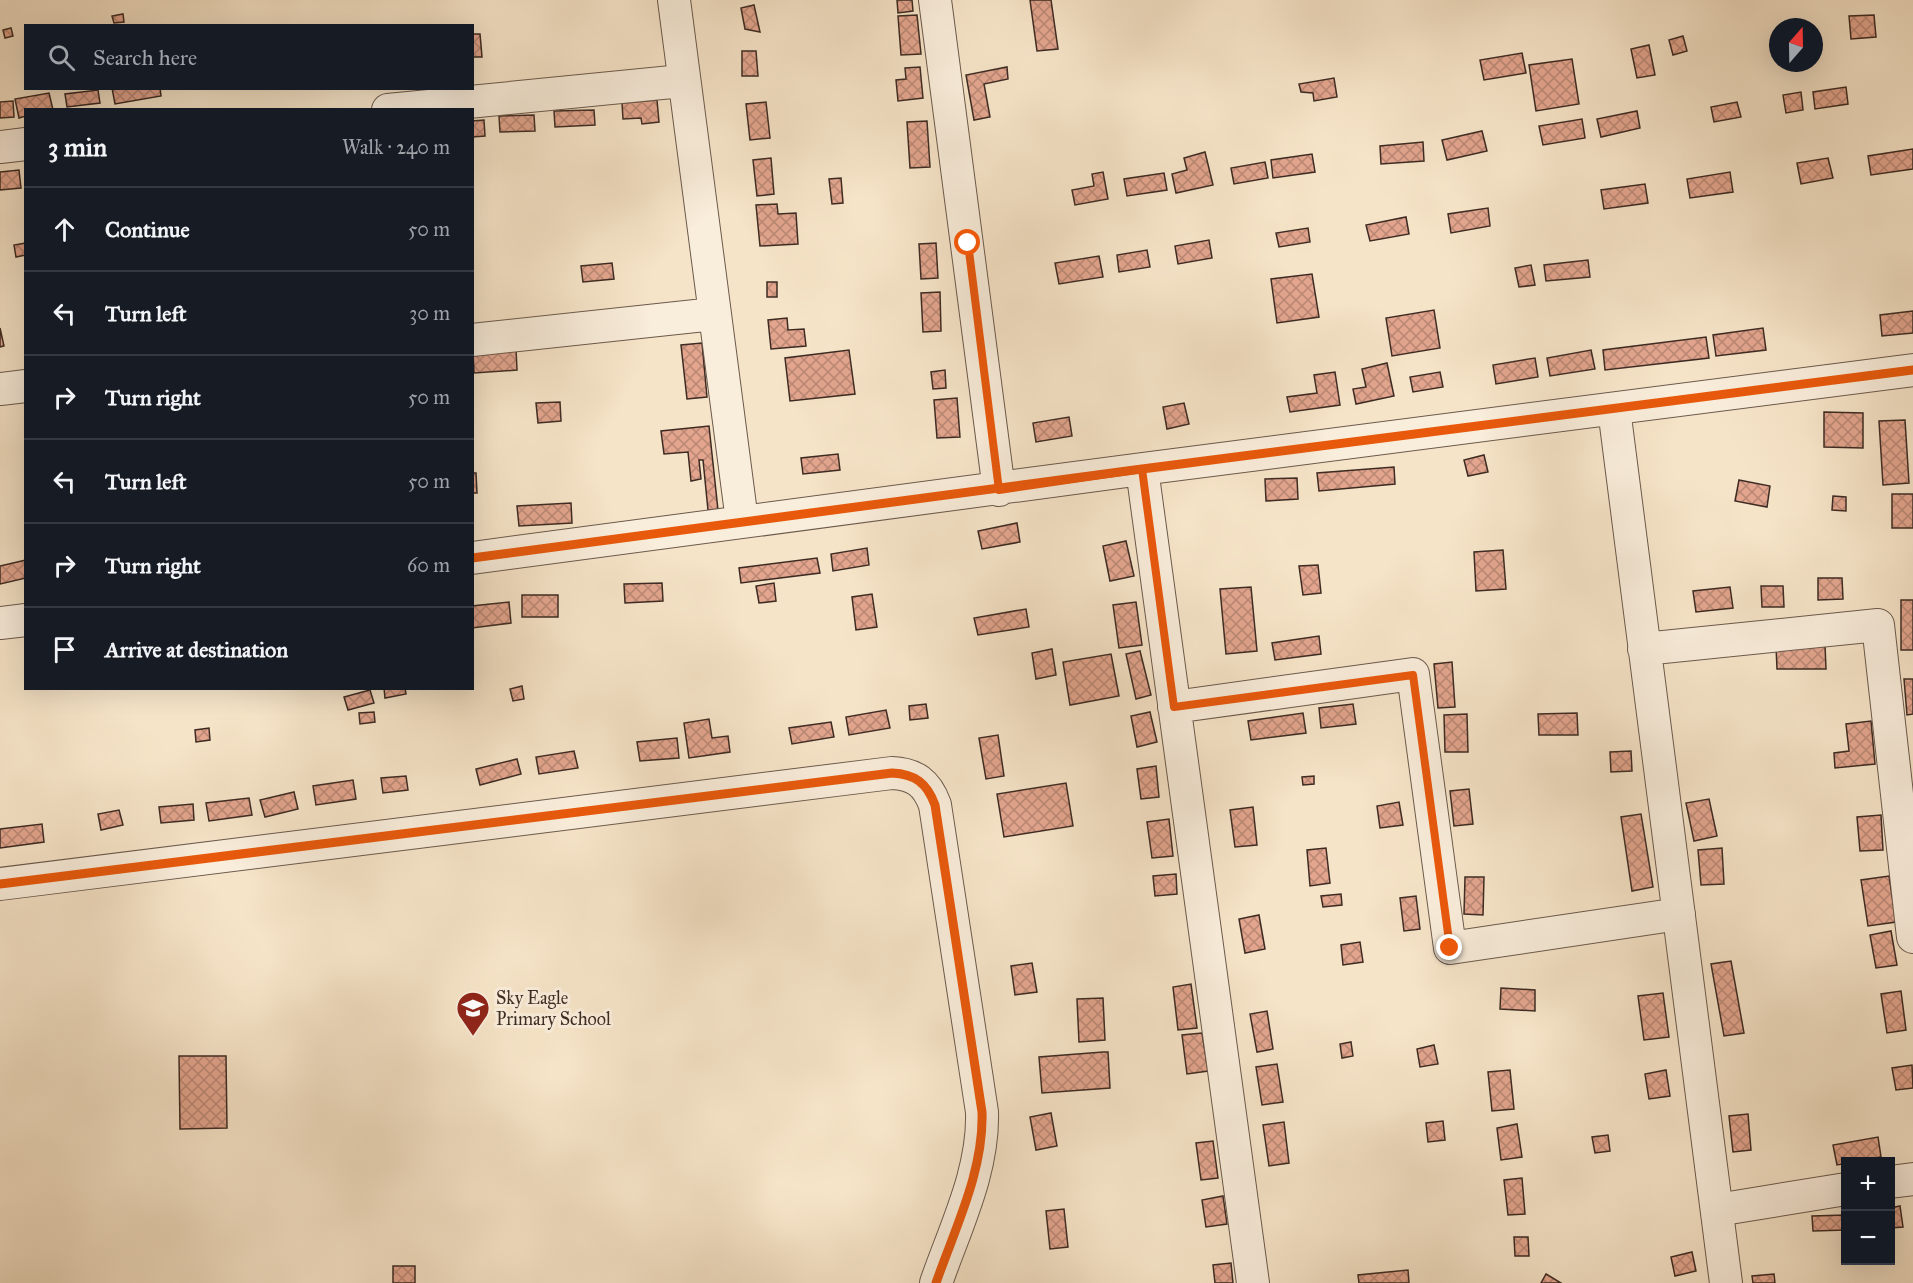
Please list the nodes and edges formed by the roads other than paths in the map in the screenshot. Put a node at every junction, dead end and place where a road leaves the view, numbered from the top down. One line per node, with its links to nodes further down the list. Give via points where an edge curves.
1 (674, 0): 3 (street)
2 (935, 0): 14 (street)
3 (682, 81): 4 (street); 7 (street)
4 (408, 108)
5 (24, 144): 6 (street)
6 (0, 147)
7 (714, 314): 8 (street); 15 (street)
8 (474, 340)
9 (1913, 370): 12 (street)
10 (24, 386): 11 (street)
11 (0, 389)
12 (1614, 410): 13 (street); 19 (street)
13 (1142, 469): 14 (street); 20 (street)
14 (999, 490): 15 (street)
15 (741, 522): 16 (street)
16 (474, 558)
17 (24, 620): 18 (street)
18 (0, 623)
19 (1644, 649): 22 (street); 23 (street, via 1878,625)
20 (1174, 707): 22 (street, via 1413,675 1450,948); 29 (street)
21 (0, 884): 28 (street, via 907,773 930,791 935,805 982,1112 977,1167)
22 (1679, 914): 27 (street)
23 (1913, 937)
24 (1913, 1179): 25 (street)
25 (1895, 1181)
26 (1841, 1190): 27 (street)
27 (1717, 1210): 30 (street)
28 (936, 1283)
29 (1253, 1283)
30 (1726, 1283)

